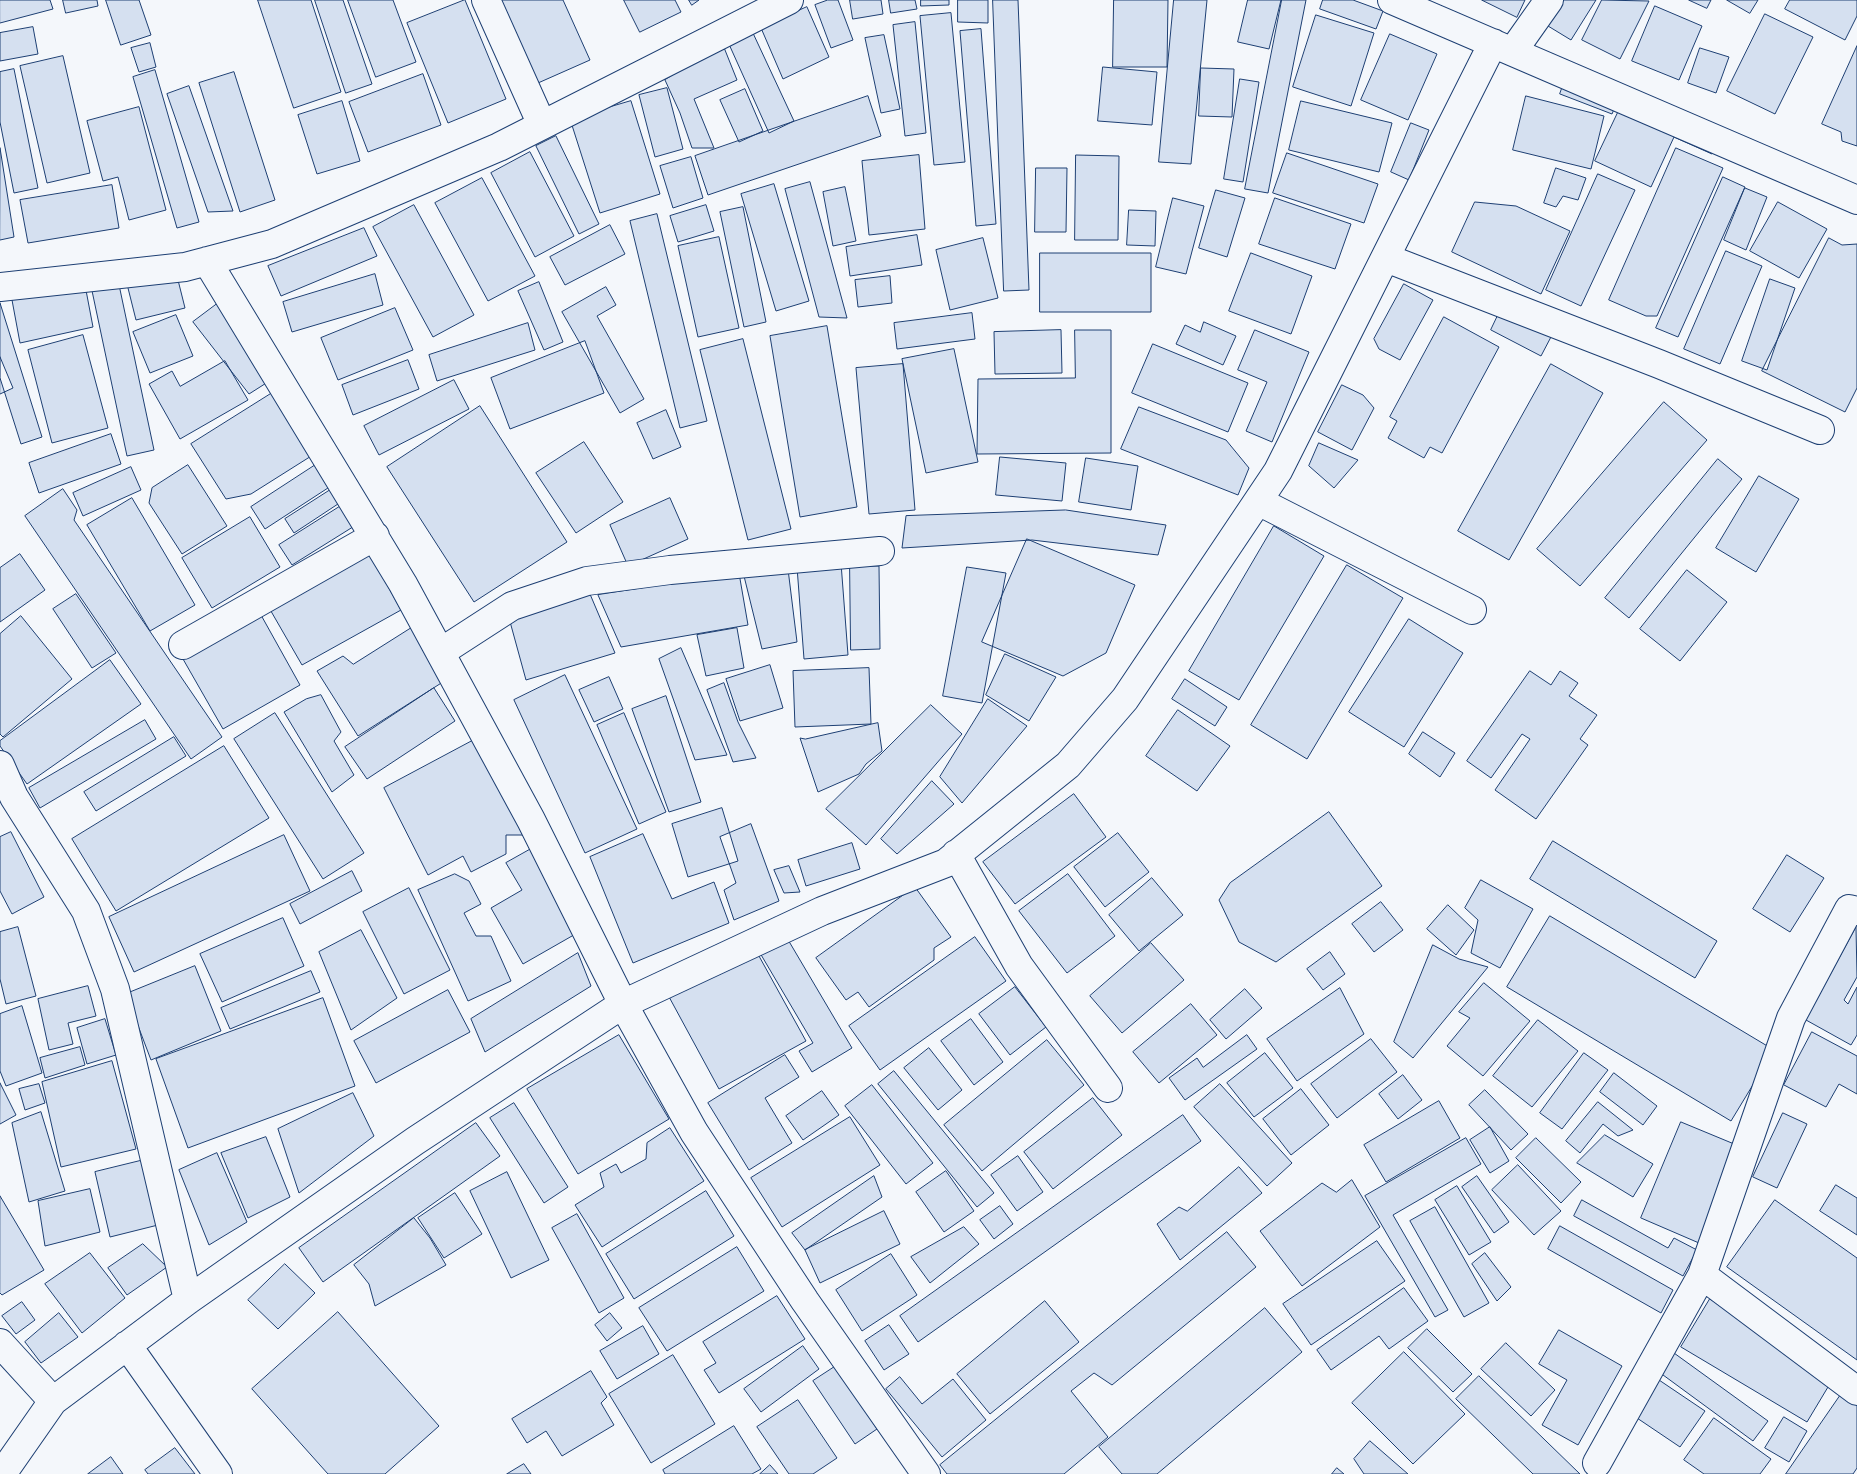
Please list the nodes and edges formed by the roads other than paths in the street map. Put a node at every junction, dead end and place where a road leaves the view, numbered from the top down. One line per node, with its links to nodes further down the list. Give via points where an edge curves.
1 (486, 0): 6 (street)
2 (789, 0): 6 (street)
3 (1392, 0): 5 (street)
4 (1549, 0): 5 (street)
5 (1503, 47): 7 (street); 8 (street)
6 (542, 125): 9 (street, via 272,244)
7 (1857, 200)
8 (1386, 258): 11 (street); 12 (street, via 1278,471)
9 (207, 261): 10 (street, via 185,267); 13 (street)
10 (0, 287)
11 (1820, 430)
12 (1258, 501): 15 (street); 19 (street, via 1125,699 1068,765)
13 (375, 536): 16 (street); 17 (street)
14 (880, 551): 17 (street, via 587,581 512,606)
15 (1472, 610)
16 (183, 645)
17 (441, 652): 21 (street, via 531,820)
18 (0, 765): 24 (street, via 14,797 86,911 115,989)
19 (956, 854): 21 (street, via 946,863 822,912); 22 (street, via 1019,966)
20 (1857, 912): 23 (street, via 1849,909 1791,1018)
21 (623, 1004): 24 (street, via 415,1141); 32 (street, via 694,1132 805,1301)
22 (1108, 1088)
23 (1702, 1275): 27 (street); 29 (street)
24 (188, 1300): 26 (street)
25 (0, 1343): 28 (street)
26 (127, 1345): 28 (street); 31 (street)
27 (1857, 1390)
28 (53, 1401): 30 (street)
29 (1597, 1464)
30 (2, 1474)
31 (218, 1474)
32 (926, 1474)

